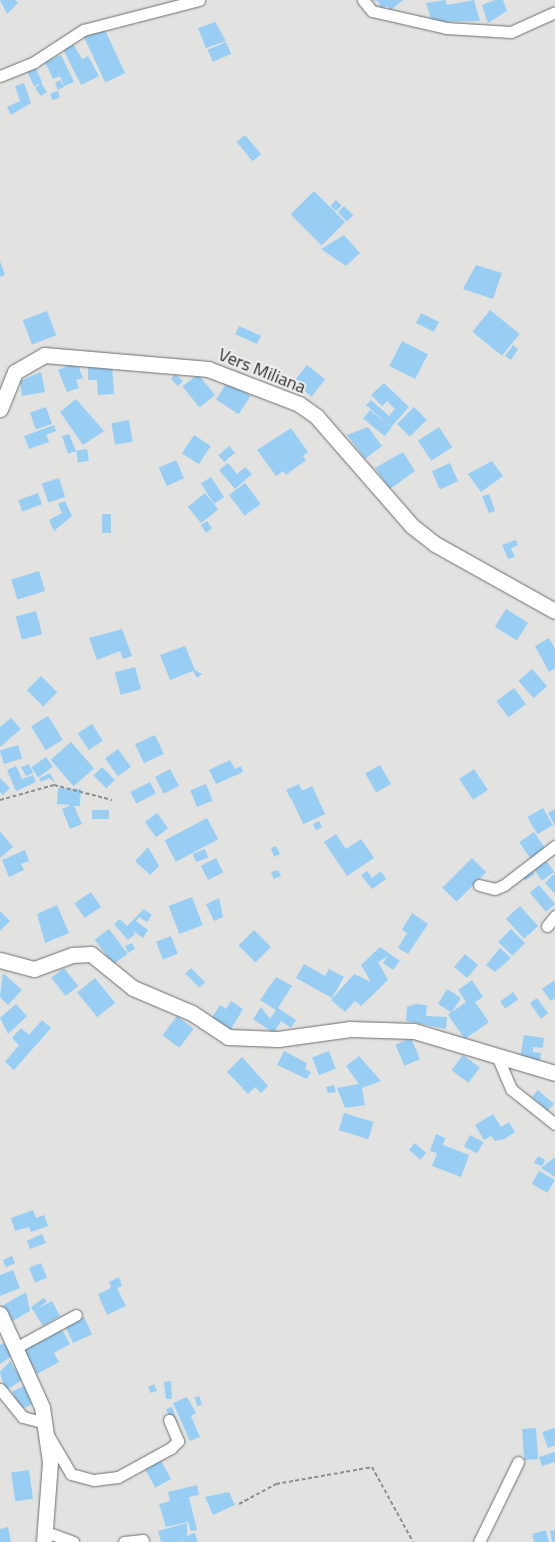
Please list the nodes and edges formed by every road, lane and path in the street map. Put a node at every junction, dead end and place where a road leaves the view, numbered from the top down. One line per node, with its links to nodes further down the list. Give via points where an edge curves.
1 (199, 0): 4 (street, via 123,16 83,30 34,62)
2 (363, 0): 3 (street, via 372,11 446,28 511,32)
3 (555, 12)
4 (0, 76)
5 (0, 409): 6 (main road, Vers Miliana, via 15,372 44,356 208,368 299,404 316,416 412,526 435,544)
6 (555, 611)
7 (0, 800): 8 (path, via 54,786)
8 (112, 800)
9 (555, 846): 10 (street, via 504,885 495,889)
10 (479, 885)
11 (555, 916): 12 (street)
12 (548, 926)
13 (0, 960): 14 (main road, via 34,970 72,955 91,954 134,988 233,1038 393,1029 434,1035)
14 (498, 1058): 15 (main road); 16 (street, via 511,1089)
15 (555, 1073)
16 (555, 1124)
17 (0, 1314): 19 (main road)
18 (76, 1315): 19 (street)
19 (17, 1347): 22 (main road)
20 (0, 1389): 22 (street, via 23,1417)
21 (169, 1420): 22 (street, via 178,1441 171,1448 118,1477 94,1480 71,1474)
22 (46, 1428): 25 (main road, via 50,1462)
23 (518, 1462): 30 (street)
24 (238, 1504): 29 (path, via 276,1484 372,1467)
25 (45, 1537): 27 (street)
26 (143, 1540): 28 (street)
27 (73, 1542)
28 (124, 1542)
29 (413, 1542)
30 (479, 1542)

